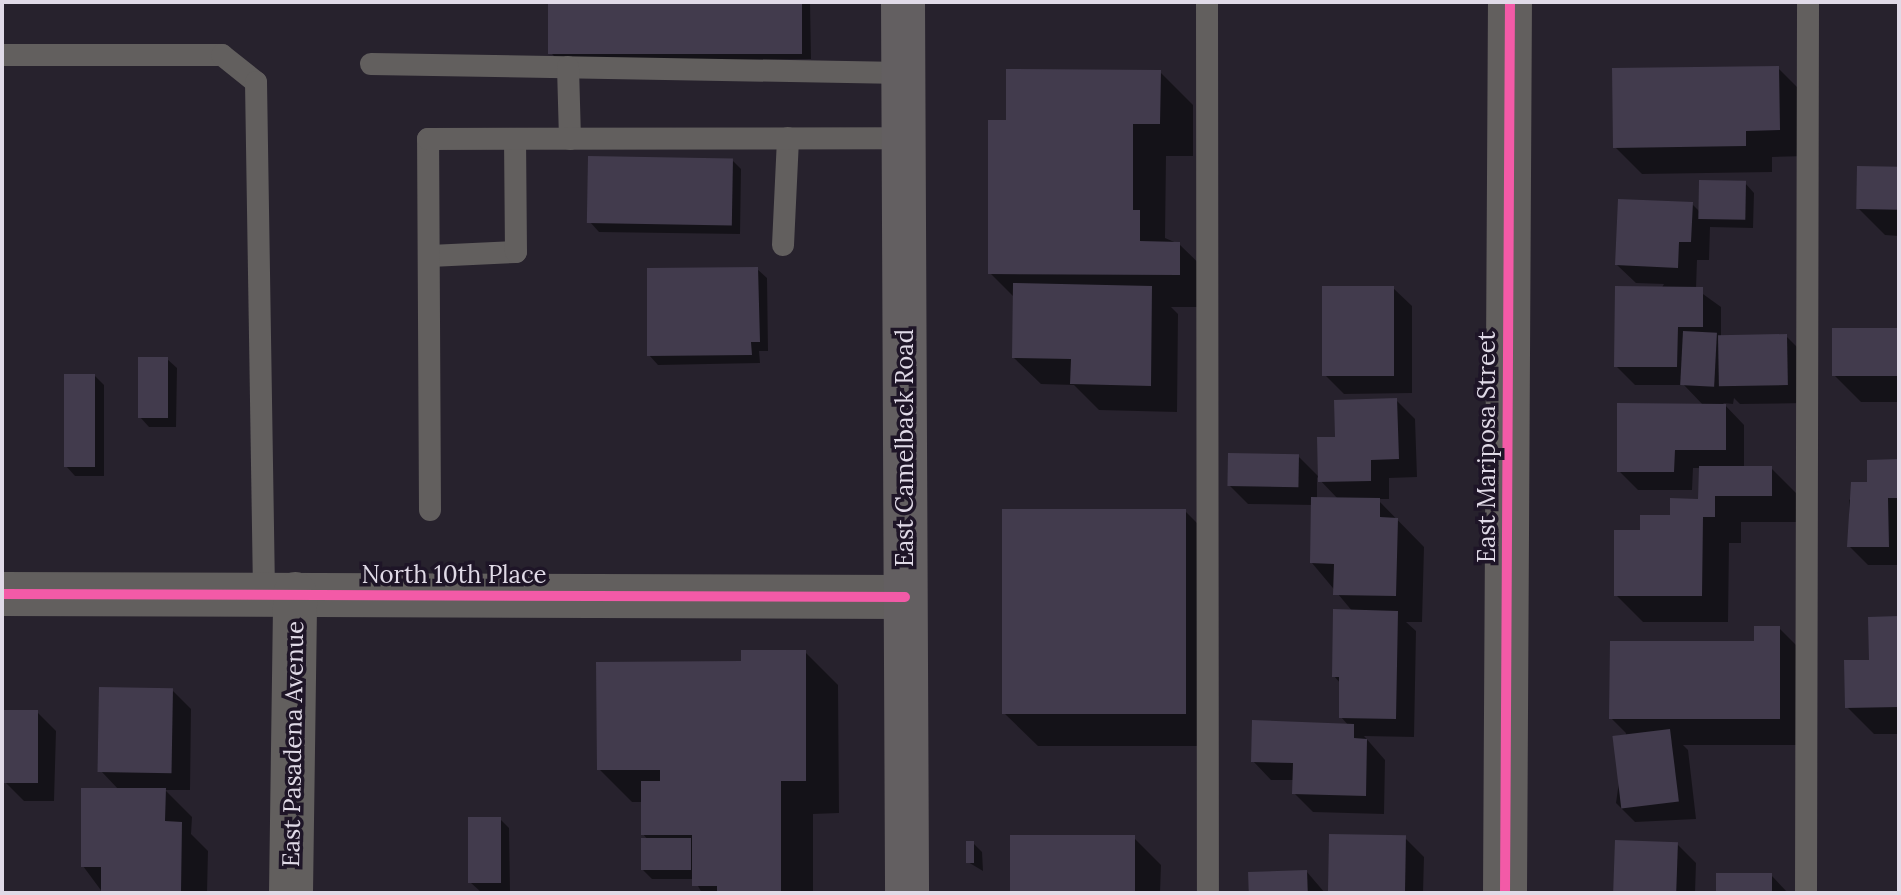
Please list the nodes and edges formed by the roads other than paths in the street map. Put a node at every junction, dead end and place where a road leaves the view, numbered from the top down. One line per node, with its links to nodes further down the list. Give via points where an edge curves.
1 (903, 2): 8 (main road, East Camelback Road)
2 (1207, 2): 21 (lane)
3 (1510, 2): 22 (street, East Mariposa Street)
4 (1808, 2): 23 (lane)
5 (2, 55): 17 (lane, via 222,55 256,82)
6 (371, 64): 7 (lane)
7 (568, 67): 8 (lane); 11 (lane)
8 (903, 73): 10 (main road, East Camelback Road)
9 (788, 138): 10 (lane); 11 (lane); 13 (lane)
10 (903, 138): 18 (main road, East Camelback Road)
11 (570, 139): 12 (lane)
12 (515, 140): 14 (lane, via 516,252); 14 (lane, via 428,139)
13 (783, 245)
14 (430, 256): 15 (lane)
15 (430, 510)
16 (2, 594): 17 (street, North 10th Place)
17 (279, 594): 18 (street, North 10th Place); 19 (street, East Pasadena Avenue)
18 (905, 597): 20 (main road, East Camelback Road)
19 (291, 893)
20 (907, 893)
21 (1208, 893)
22 (1505, 893)
23 (1806, 893)

